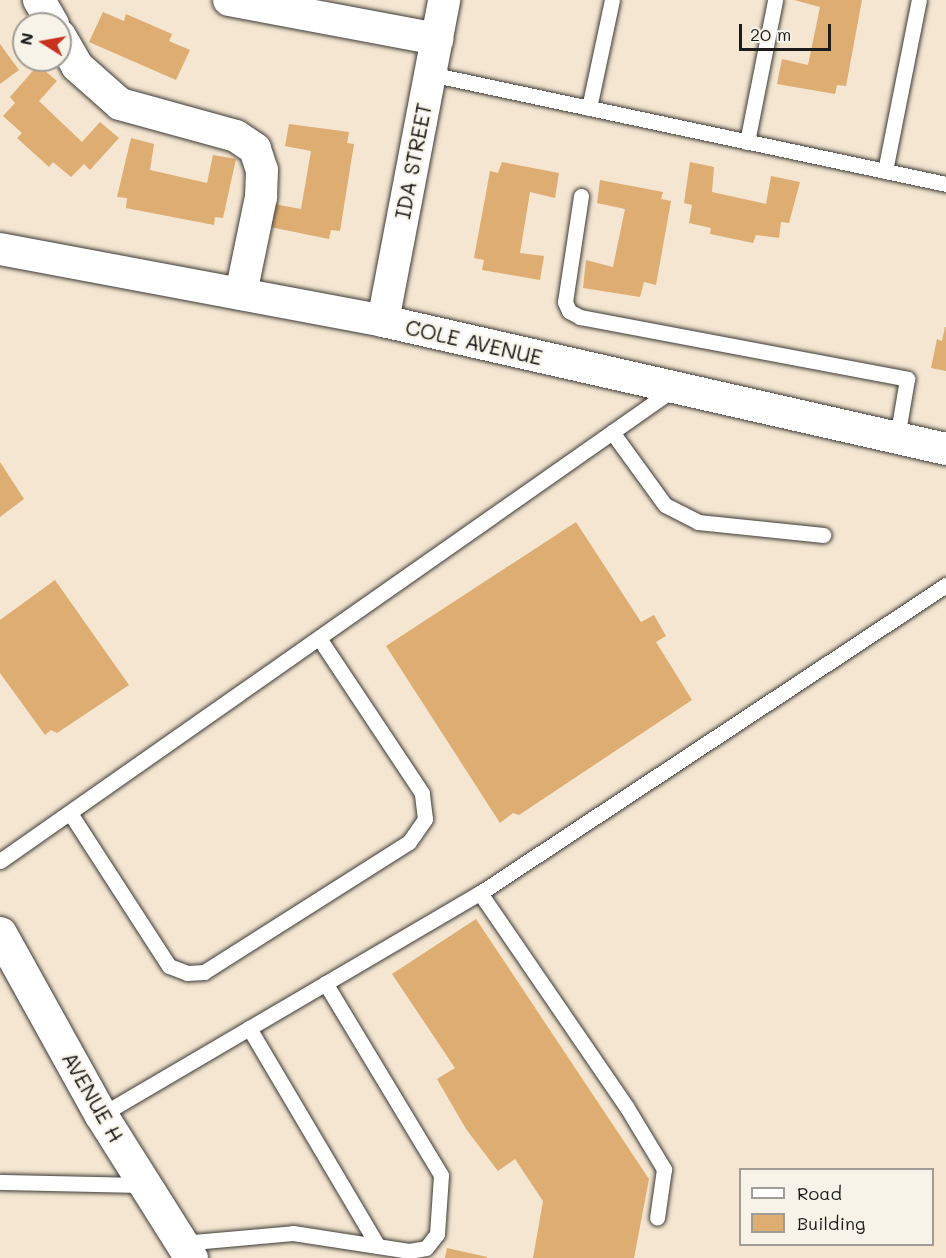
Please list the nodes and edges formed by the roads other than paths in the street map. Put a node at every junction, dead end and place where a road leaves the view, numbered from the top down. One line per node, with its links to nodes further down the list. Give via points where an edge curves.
1 (230, 0): 6 (street)
2 (444, 0): 6 (street, IDA STREET)
3 (612, 0): 9 (lane)
4 (775, 0): 10 (lane)
5 (919, 0): 11 (lane)
6 (437, 39): 8 (street, IDA STREET)
7 (72, 56): 15 (street, via 120,104 236,136 255,149 262,170 261,197)
8 (430, 74): 9 (lane); 16 (street, IDA STREET)
9 (589, 108): 10 (lane)
10 (747, 142): 11 (lane)
11 (885, 171): 12 (lane)
12 (946, 184)
13 (581, 196): 19 (lane, via 565,302 569,311 580,317 907,379)
14 (0, 249): 15 (street, COLE AVENUE)
15 (241, 294): 16 (street, COLE AVENUE)
16 (382, 321): 17 (street, COLE AVENUE)
17 (676, 387): 18 (lane); 19 (street, COLE AVENUE)
18 (612, 432): 21 (lane, via 665,504 698,522); 23 (lane)
19 (897, 438): 20 (street, COLE AVENUE)
20 (946, 449)
21 (823, 535)
22 (946, 585): 26 (lane)
23 (319, 638): 24 (lane); 24 (lane, via 422,793 425,819 409,842 204,972 187,973 169,966)
24 (70, 813): 25 (lane)
25 (0, 861)
26 (480, 893): 28 (lane); 33 (lane, via 626,1106 664,1169)
27 (0, 933): 30 (main road, AVENUE H)
28 (325, 984): 29 (lane); 34 (lane, via 441,1175 437,1234 426,1248 409,1251)
29 (249, 1028): 30 (lane); 34 (lane)
30 (101, 1115): 32 (main road, AVENUE H)
31 (0, 1182): 32 (lane)
32 (145, 1185): 35 (main road, AVENUE H)
33 (657, 1218)
34 (378, 1246): 35 (lane, via 294,1233)
35 (187, 1251)

